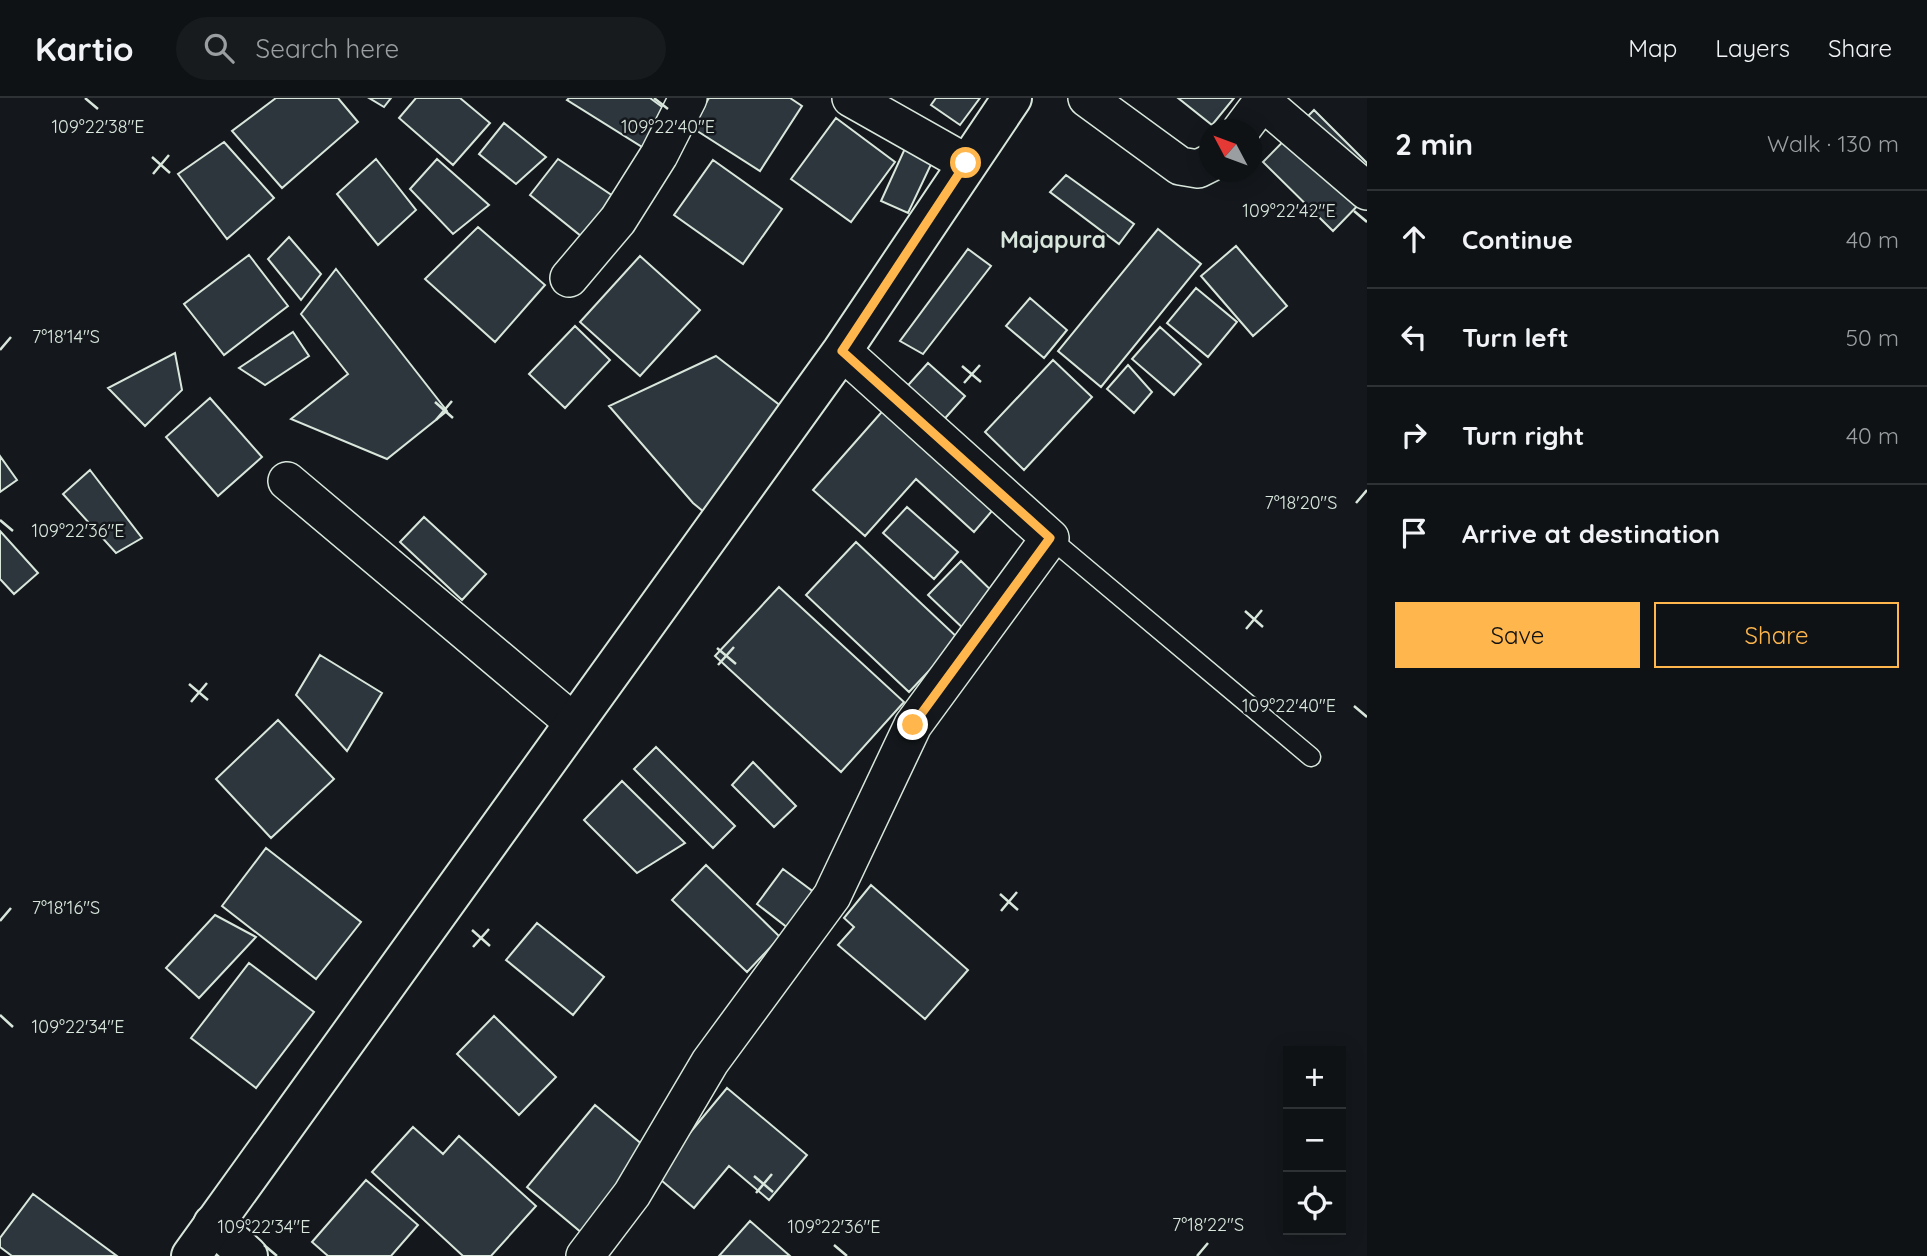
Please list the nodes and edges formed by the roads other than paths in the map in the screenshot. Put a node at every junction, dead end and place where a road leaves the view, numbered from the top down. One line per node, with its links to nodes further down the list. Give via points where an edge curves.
1 (688, 98): 9 (street, via 618,220)
2 (851, 98): 6 (street)
3 (1012, 98): 6 (main road)
4 (1087, 98): 7 (street, via 1180,166)
5 (1256, 110): 8 (street)
6 (966, 163): 10 (main road)
7 (1199, 168)
8 (1367, 191)
9 (569, 278)
10 (842, 351): 12 (street); 13 (main road)
11 (287, 481): 13 (street)
12 (1050, 538): 14 (lane); 18 (street, via 913,725 832,897 710,1062 632,1194)
13 (573, 722): 15 (main road)
14 (1311, 757)
15 (213, 1224): 16 (main road); 17 (main road)
16 (191, 1256)
17 (248, 1256)
18 (585, 1256)

